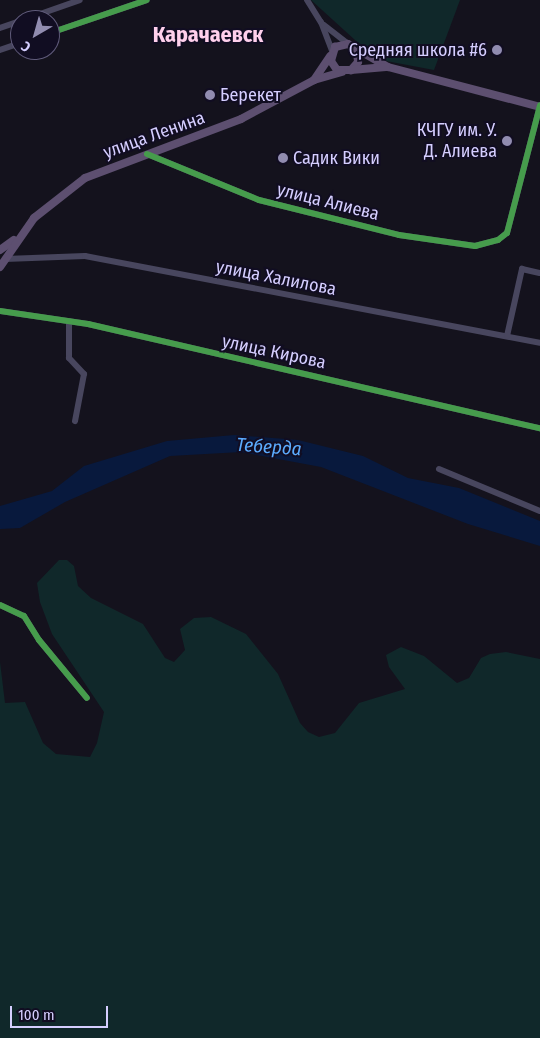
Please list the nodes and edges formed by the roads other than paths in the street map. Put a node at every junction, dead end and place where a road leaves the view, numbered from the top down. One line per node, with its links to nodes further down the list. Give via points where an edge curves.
1 (80, 0): 4 (street)
2 (147, 0): 6 (street)
3 (307, 0): 5 (street)
4 (50, 10)
5 (321, 22): 7 (street); 9 (street)
6 (60, 30)
7 (348, 44): 8 (main road); 9 (main road, via 340,45)
8 (357, 52): 10 (main road); 11 (main road, via 358,62)
9 (331, 54): 12 (main road, via 333,66); 13 (main road, улица Ленина)
10 (388, 67): 11 (main road); 14 (main road)
11 (351, 70): 12 (main road)
12 (342, 72): 13 (main road, улица Ленина)
13 (314, 80): 15 (main road, улица Ленина, via 241,119)
14 (540, 107): 15 (street, улица Алиева, via 506,233 498,240 474,246 399,235 259,200)
15 (147, 154): 16 (main road, улица Ленина, via 85,178 55,200)
16 (18, 238): 17 (main road, улица Ленина); 18 (main road, улица Ленина)
17 (0, 250)
18 (5, 259): 19 (main road, улица Ленина); 23 (street, улица Халилова, via 85,256)
19 (0, 266)
20 (540, 273): 23 (street, via 522,269)
21 (0, 311): 22 (street, улица Кирова)
22 (69, 322): 25 (street, via 69,358 84,374); 26 (street, улица Кирова)
23 (507, 336): 24 (street, улица Халилова)
24 (540, 343)
25 (75, 421)
26 (540, 428)
27 (438, 469): 28 (street)
28 (540, 511)
29 (0, 605): 30 (street, via 24,616 39,640)
30 (87, 698)

